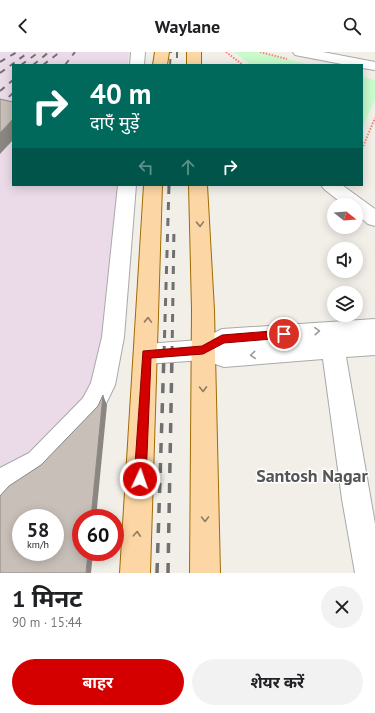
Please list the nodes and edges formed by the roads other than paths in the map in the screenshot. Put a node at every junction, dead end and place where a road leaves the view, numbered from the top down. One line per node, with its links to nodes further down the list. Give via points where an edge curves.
1 (138, 52): 5 (street)
2 (162, 52): 6 (main road)
3 (194, 52): 7 (main road)
4 (296, 56): 8 (street)
5 (137, 64)
6 (160, 64)
7 (194, 64)
8 (359, 64)
9 (363, 64): 10 (street)
10 (375, 66)
11 (127, 186): 21 (street, via 113,337 104,385 92,406 38,462 7,481)
12 (153, 186): 20 (main road, one-way to 12)
13 (198, 186): 19 (main road, one-way to 19)
14 (331, 186): 15 (street)
15 (375, 219)
16 (375, 329): 19 (street, one-way to 16, via 222,339)
17 (375, 345): 18 (street)
18 (334, 347): 19 (street, one-way to 19, via 224,357); 22 (street)
19 (203, 350): 20 (street); 24 (main road, one-way to 24)
20 (146, 354): 23 (main road, one-way to 20)
21 (0, 482)
22 (365, 499): 25 (street)
23 (135, 573)
24 (205, 573)
25 (370, 573)

